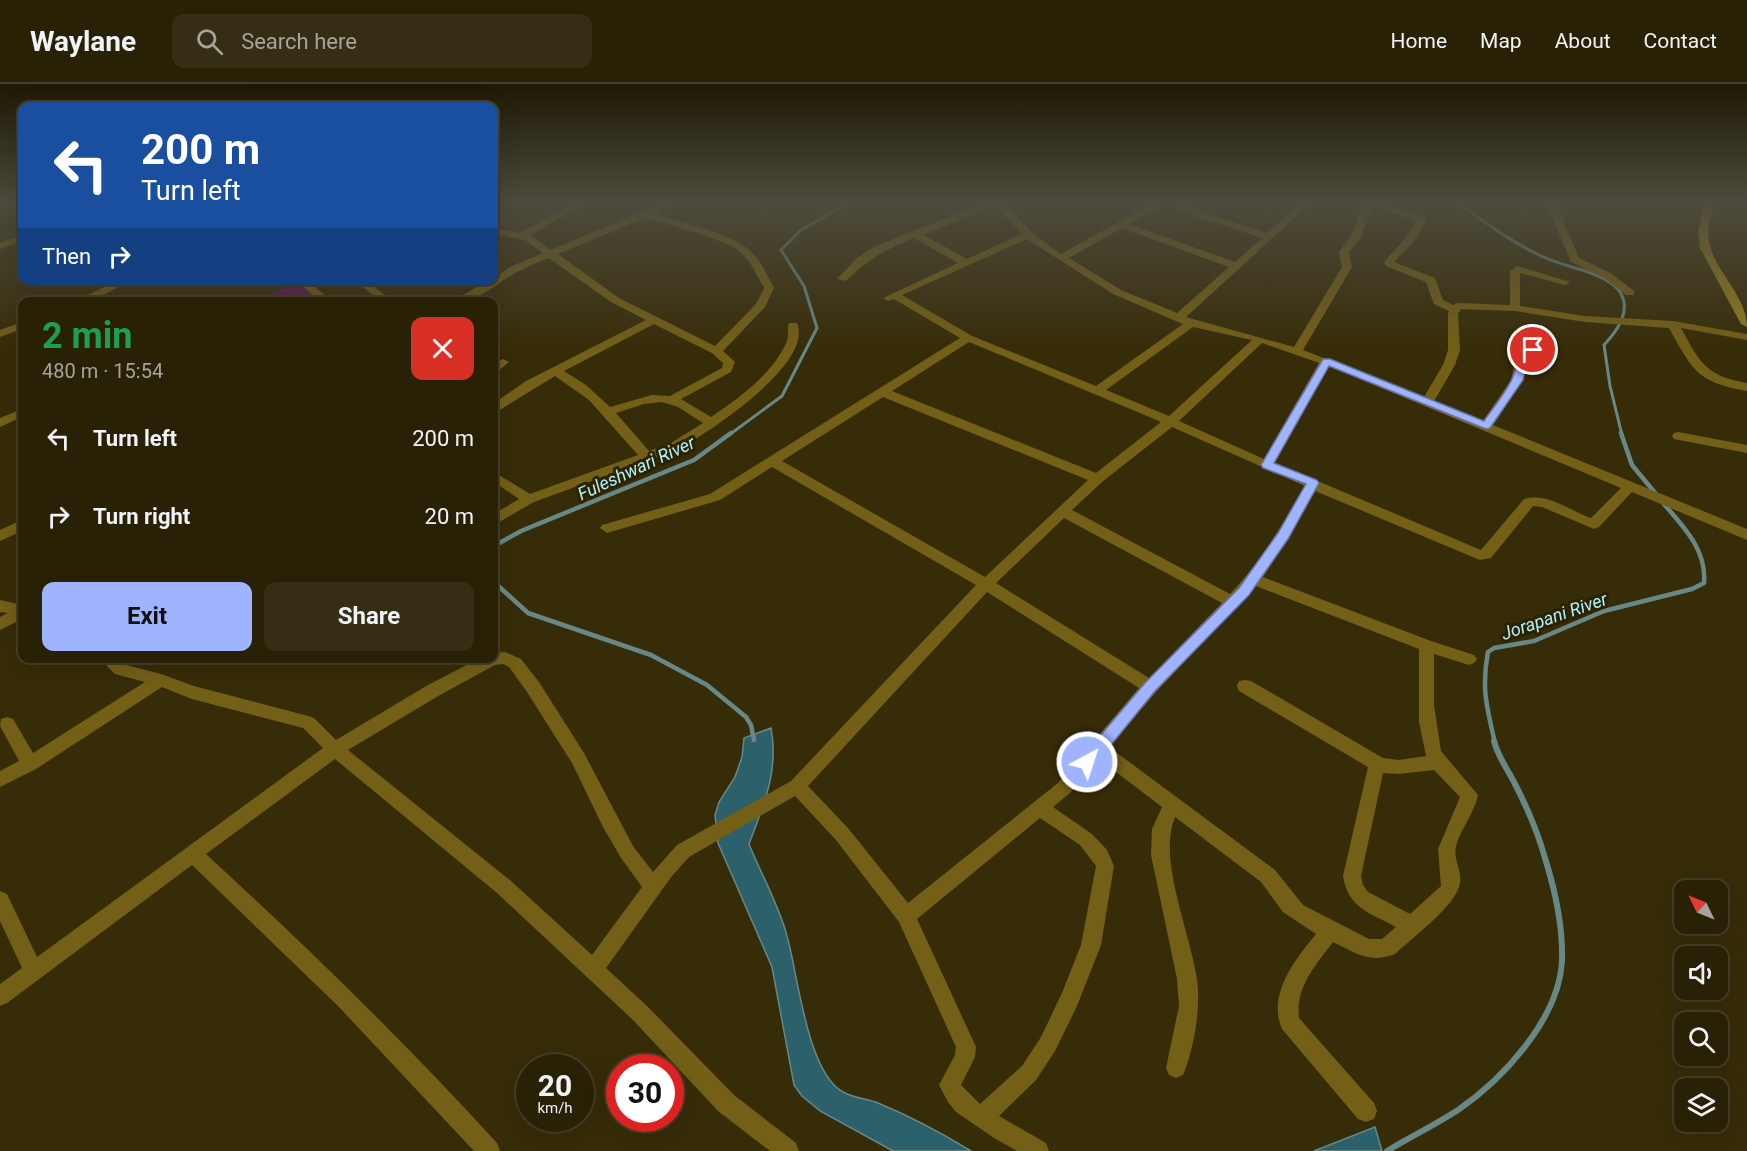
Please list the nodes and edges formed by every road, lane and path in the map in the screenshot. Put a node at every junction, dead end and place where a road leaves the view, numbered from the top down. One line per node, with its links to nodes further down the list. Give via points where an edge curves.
1 (546, 251): 15 (street)
2 (555, 251): 15 (street)
3 (745, 251): 45 (street, via 769,288 761,305)
4 (875, 251): 20 (street)
5 (945, 251): 17 (street)
6 (991, 251): 17 (street)
7 (1051, 251): 16 (street)
8 (1075, 251): 16 (street)
9 (1191, 251): 18 (street)
10 (1253, 251): 18 (street)
11 (1345, 251): 46 (street, via 1347,267)
12 (1399, 251): 32 (street, via 1390,264 1431,280 1438,302)
13 (1571, 251): 26 (street, via 1575,260 1608,276)
14 (1707, 251): 37 (main road)
15 (549, 253): 19 (street); 34 (street, via 615,300)
16 (1062, 258): 33 (street, via 1117,292)
17 (965, 262): 42 (street, via 891,297)
18 (1236, 266): 33 (street)
19 (498, 279)
20 (842, 279)
21 (1565, 282): 31 (street, via 1517,269)
22 (117, 285): 27 (street)
23 (307, 285): 28 (street)
24 (366, 285): 29 (street)
25 (489, 285): 30 (street)
26 (1630, 293)
27 (90, 297)
28 (321, 297)
29 (381, 297)
30 (468, 297)
31 (1515, 308): 32 (street); 36 (street, via 1611,321)
32 (1454, 309): 53 (street, via 1454,350)
33 (1178, 318): 35 (street)
34 (654, 320): 45 (street); 48 (street)
35 (1191, 323): 43 (street); 50 (street)
36 (1673, 324): 41 (street); 49 (street, via 1707,374)
37 (1747, 324)
38 (793, 325): 59 (street, via 794,337 788,352 770,375)
39 (18, 327): 40 (street)
40 (0, 334)
41 (1747, 337)
42 (968, 338): 50 (street); 51 (street)
43 (1260, 339): 46 (street); 57 (street)
44 (1533, 350): 60 (street, via 1521,362 1517,380)
45 (716, 351): 52 (street, via 729,362 727,370)
46 (1297, 351): 47 (street)
47 (1326, 361): 53 (street); 65 (street)
48 (556, 371): 54 (street); 55 (street, via 571,378)
49 (1747, 387)
50 (1097, 391): 57 (street)
51 (882, 392): 64 (street); 67 (street)
52 (674, 398): 55 (street, via 653,398); 59 (street)
53 (1428, 401): 60 (street)
54 (498, 405)
55 (608, 412): 63 (street)
56 (18, 415): 58 (street)
57 (1170, 422): 65 (street); 67 (street)
58 (0, 423)
59 (711, 423): 63 (street, via 675,446)
60 (1486, 426): 69 (street)
61 (1678, 436): 62 (street)
62 (1747, 449)
63 (645, 455): 70 (street)
64 (772, 461): 74 (street, via 715,497); 78 (street)
65 (1267, 465): 68 (street)
66 (498, 479): 70 (street)
67 (1097, 479): 71 (street)
68 (1313, 483): 69 (street, via 1480,555 1486,554 1529,502 1544,503 1594,524); 77 (street)
69 (1632, 487): 75 (street)
70 (529, 499): 72 (street)
71 (1063, 512): 78 (street); 79 (street)
72 (498, 518)
73 (18, 527): 76 (street)
74 (607, 528)
75 (1747, 535)
76 (0, 536)
77 (1254, 579): 79 (street); 84 (street)
78 (986, 584): 91 (street); 99 (street)
79 (1234, 603): 91 (street)
80 (0, 606): 81 (street)
81 (18, 611)
82 (18, 614): 83 (street)
83 (0, 624)
84 (1427, 646): 86 (street); 95 (street, via 1425,674 1431,745)
85 (498, 659): 103 (street, via 515,663 538,696 578,758 609,821)
86 (1469, 659)
87 (113, 663): 89 (street, via 121,670)
88 (484, 663): 93 (street)
89 (161, 680): 93 (street, via 308,723); 96 (street)
90 (1245, 686): 97 (street)
91 (1150, 687): 94 (street)
92 (7, 724): 96 (street)
93 (335, 749): 102 (street); 108 (street, via 504,887)
94 (1098, 749): 100 (street); 101 (street, via 1064,788)
95 (1438, 762): 97 (street); 106 (street, via 1469,795 1468,805 1446,856 1452,884)
96 (30, 764): 98 (street)
97 (1380, 765): 106 (street, via 1373,777 1352,876 1354,889 1372,905)
98 (0, 779)
99 (797, 786): 103 (street, via 683,852); 105 (street, via 842,834)
100 (1172, 804): 107 (street, via 1268,876 1290,907); 111 (street, via 1161,830 1160,855 1187,979 1189,1006)
101 (1040, 808): 105 (street); 113 (street, via 1092,844 1105,866 1091,945 1071,999 1048,1044 1029,1073)
102 (194, 855): 109 (street); 114 (street, via 383,1036)
103 (653, 887): 108 (street)
104 (0, 900): 109 (street)
105 (906, 916): 113 (street, via 966,1047 950,1085 953,1095)
106 (1412, 925): 107 (street, via 1388,946 1377,950)
107 (1330, 930): 112 (street, via 1294,981 1286,1010 1289,1022)
108 (594, 968): 115 (street, via 726,1103)
109 (33, 971): 110 (street)
110 (0, 996)
111 (1176, 1068)
112 (1366, 1111)
113 (982, 1117): 116 (street)
114 (489, 1151)
115 (788, 1151)
116 (1038, 1151)

